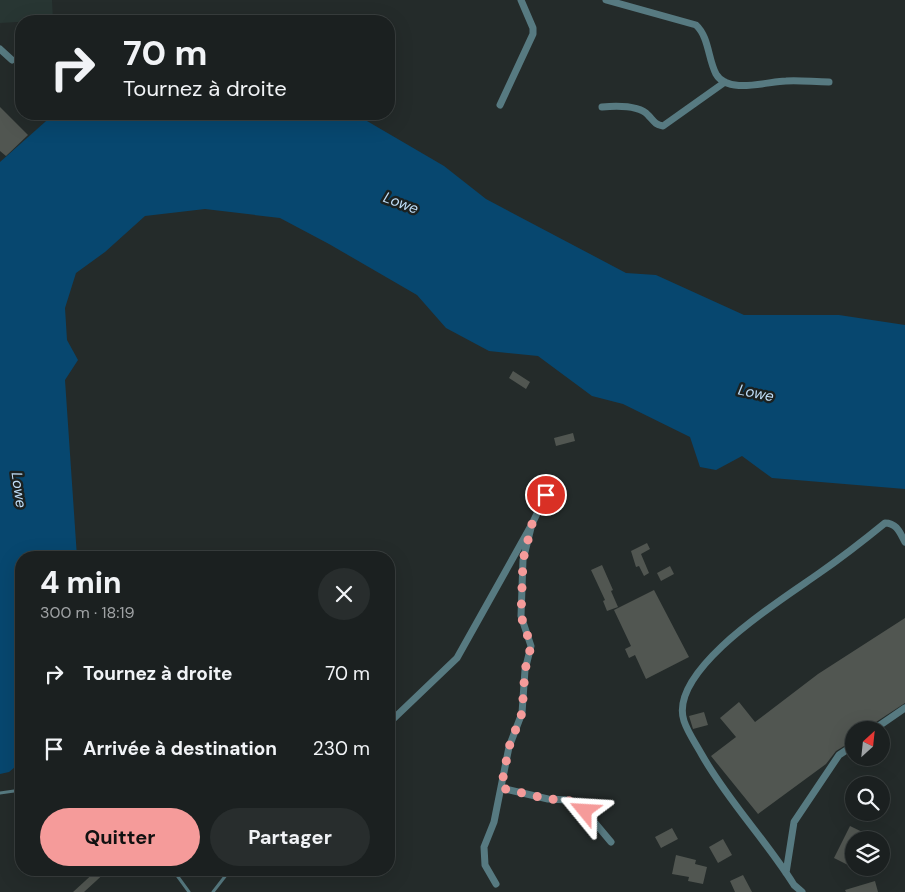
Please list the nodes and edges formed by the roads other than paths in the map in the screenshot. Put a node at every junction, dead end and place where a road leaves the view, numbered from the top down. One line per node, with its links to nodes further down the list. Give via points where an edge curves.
1 (521, 0): 7 (street, via 533,34)
2 (606, 0): 5 (street, via 696,25 716,74)
3 (0, 49): 4 (street)
4 (12, 60)
5 (725, 82): 6 (street, via 745,86 786,81); 8 (street, via 663,126 653,122 644,112)
6 (829, 82)
7 (500, 105)
8 (602, 107)
9 (546, 495): 10 (street)
10 (532, 524): 13 (street, via 457,658); 16 (street, via 523,560 521,616 531,646 525,670 522,713 509,747)
11 (905, 542): 20 (street, via 899,529 885,523 762,611 708,661 687,691 683,720 691,736 712,772)
12 (905, 708): 14 (street)
13 (395, 717)
14 (886, 721)
15 (845, 751): 20 (street, via 839,755 794,822)
16 (501, 788): 19 (street, via 548,799 568,800 585,811); 23 (street, via 494,822 484,847 486,865)
17 (15, 791): 18 (lane)
18 (0, 793)
19 (611, 842)
20 (786, 873): 26 (street)
21 (177, 876): 24 (lane)
22 (225, 876): 25 (lane)
23 (496, 884)
24 (189, 892)
25 (213, 892)
26 (802, 892)

